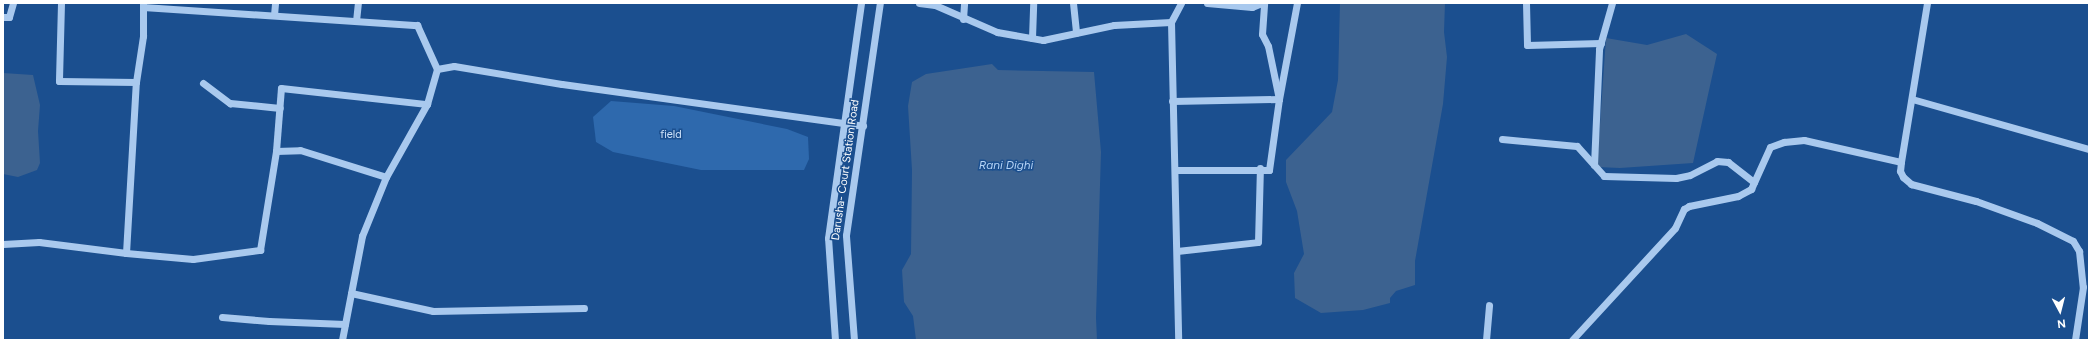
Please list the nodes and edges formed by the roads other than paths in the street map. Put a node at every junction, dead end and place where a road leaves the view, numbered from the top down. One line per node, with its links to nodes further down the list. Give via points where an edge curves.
1 (13, 3): 21 (street, via 9,18)
2 (61, 3): 29 (street, via 59,81)
3 (275, 3): 20 (street)
4 (358, 3): 23 (street)
5 (861, 3): 36 (street, Darusha- Court Station Road)
6 (880, 3): 37 (street, Darusha- Court Station Road)
7 (919, 3): 22 (street, via 935,5)
8 (964, 3): 22 (street)
9 (1033, 3): 26 (street)
10 (1072, 3): 25 (street)
11 (1180, 3): 24 (street)
12 (1207, 3): 13 (street, via 1252,7)
13 (1263, 3): 31 (street, via 1262,34 1268,46)
14 (1297, 3): 31 (street)
15 (1526, 3): 27 (street, via 1526,45)
16 (1612, 3): 27 (street)
17 (1927, 3): 32 (street)
18 (143, 5): 19 (street); 29 (street, via 143,36)
19 (191, 6): 20 (street)
20 (274, 15): 23 (street)
21 (3, 17)
22 (963, 19): 26 (street, via 997,32)
23 (356, 21): 28 (street, via 417,25)
24 (1171, 22): 25 (street, via 1114,25); 33 (street)
25 (1076, 33): 26 (street, via 1043,40)
26 (1032, 38)
27 (1601, 43): 42 (street)
28 (437, 70): 34 (street); 36 (street, via 454,66)
29 (136, 82): 49 (street)
30 (203, 83): 35 (street, via 230,103)
31 (1278, 99): 33 (street); 43 (street, via 1269,170)
32 (1912, 99): 39 (street); 41 (street)
33 (1172, 101): 44 (street)
34 (427, 104): 35 (street, via 281,88); 45 (street)
35 (280, 108): 40 (street)
36 (842, 124): 37 (street); 57 (street, Darusha- Court Station Road, via 828,238)
37 (863, 126): 58 (street, Darusha- Court Station Road, via 846,235)
38 (1502, 139): 42 (street, via 1577,146)
39 (2089, 149)
40 (276, 151): 45 (street, via 300,150); 49 (street, via 260,250 193,259)
41 (1901, 162): 46 (street, via 1804,140 1784,142 1770,147); 50 (street, via 1900,171 1911,184 1976,201 2064,234 2073,241 2079,252)
42 (1594, 165): 46 (street, via 1604,176 1676,178 1690,175 1717,161 1722,161 1728,162)
43 (1260, 168): 44 (street); 48 (street, via 1258,242)
44 (1175, 170): 48 (street)
45 (386, 177): 51 (street, via 362,236)
46 (1754, 182): 61 (street, via 1751,189 1744,194 1684,209 1675,228)
47 (3, 244): 49 (street, via 39,242)
48 (1176, 251): 59 (street)
49 (126, 253)
50 (2086, 287): 62 (street)
51 (351, 293): 53 (street, via 433,311); 55 (street)
52 (1490, 305): 60 (street)
53 (584, 308)
54 (222, 316): 55 (street)
55 (346, 324): 56 (street)
56 (342, 340)
57 (835, 340)
58 (854, 340)
59 (1178, 340)
60 (1486, 340)
61 (1572, 340)
62 (2075, 340)

